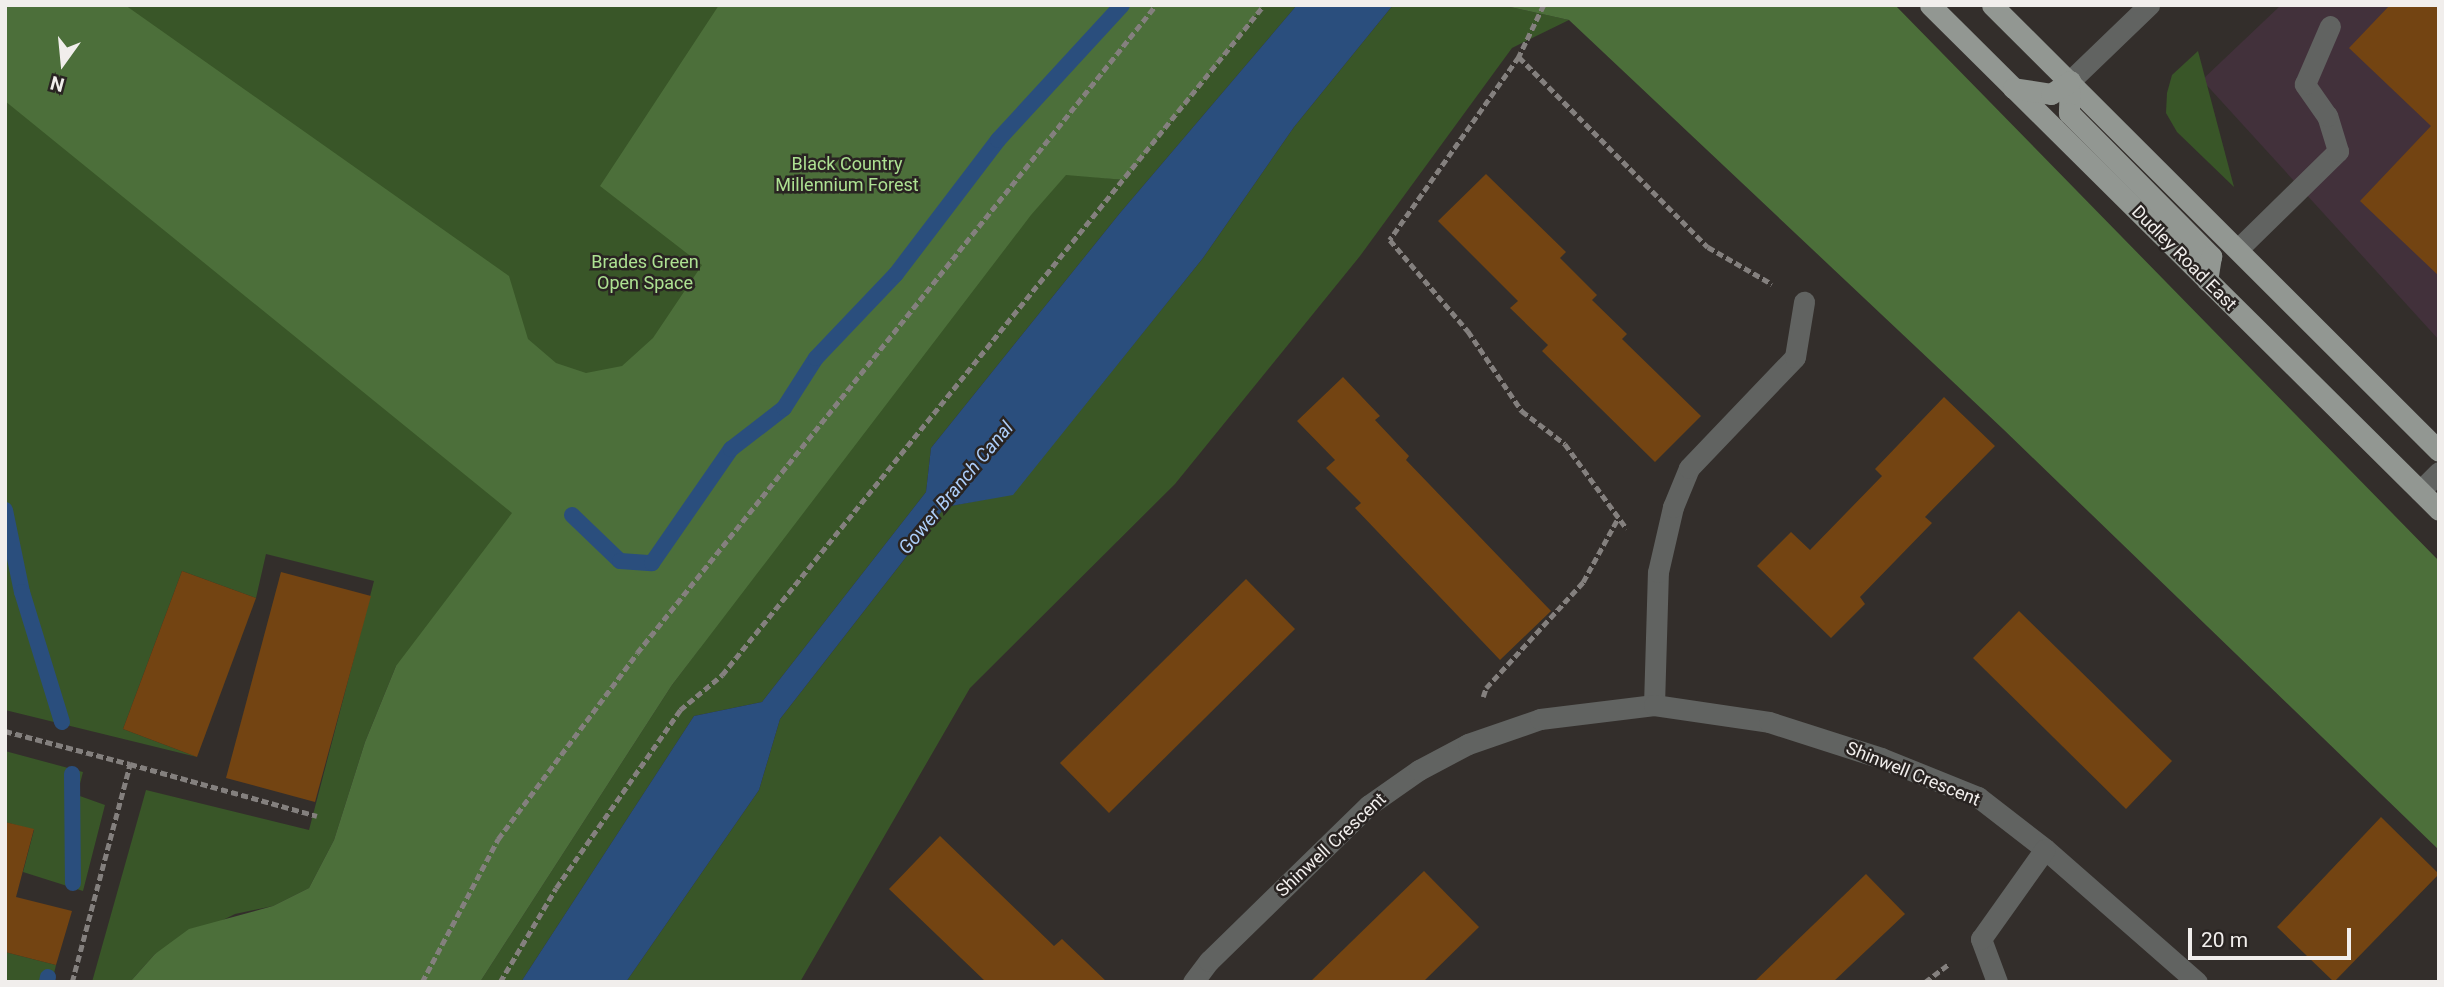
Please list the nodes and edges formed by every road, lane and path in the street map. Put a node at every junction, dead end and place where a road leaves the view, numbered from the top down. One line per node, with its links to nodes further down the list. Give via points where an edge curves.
1 (1156, 5): 27 (path, via 604,697 498,839)
2 (1264, 5): 28 (path, via 722,675 680,710 556,888)
3 (1544, 5): 8 (path)
4 (1930, 5): 10 (main road, Dudley Road East)
5 (1992, 5): 9 (main road)
6 (2149, 5): 9 (street)
7 (2330, 26): 11 (street, via 2305,84 2327,116 2338,151)
8 (1519, 57): 13 (path, via 1707,247); 18 (path, via 1391,240 1468,331 1522,411 1565,444)
9 (2070, 81): 10 (main road, via 2052,94); 11 (main road); 12 (main road, via 2070,113 2211,256)
10 (2013, 88): 12 (main road, Dudley Road East)
11 (2238, 249): 14 (main road)
12 (2207, 281): 16 (main road, Dudley Road East)
13 (1804, 302): 19 (street, via 1795,357 1689,468 1672,507)
14 (2439, 451)
15 (2439, 472): 16 (street)
16 (2420, 491): 17 (main road, Dudley Road East)
17 (2439, 509)
18 (1618, 518): 19 (path); 22 (path, via 1583,582 1486,688)
19 (1658, 572): 20 (street)
20 (1654, 705): 22 (street, Shinwell Crescent, via 1539,719); 25 (street, Shinwell Crescent, via 1769,722 1881,758 1978,797)
21 (5, 731): 23 (path)
22 (1468, 744): 29 (street, Shinwell Crescent, via 1419,770 1369,805)
23 (130, 764): 24 (path); 26 (path)
24 (317, 816)
25 (2045, 849): 30 (street, via 1981,939); 31 (street, Shinwell Crescent)
26 (72, 982)
27 (422, 982)
28 (500, 982)
29 (1193, 982)
30 (1997, 982)
31 (2197, 982)

